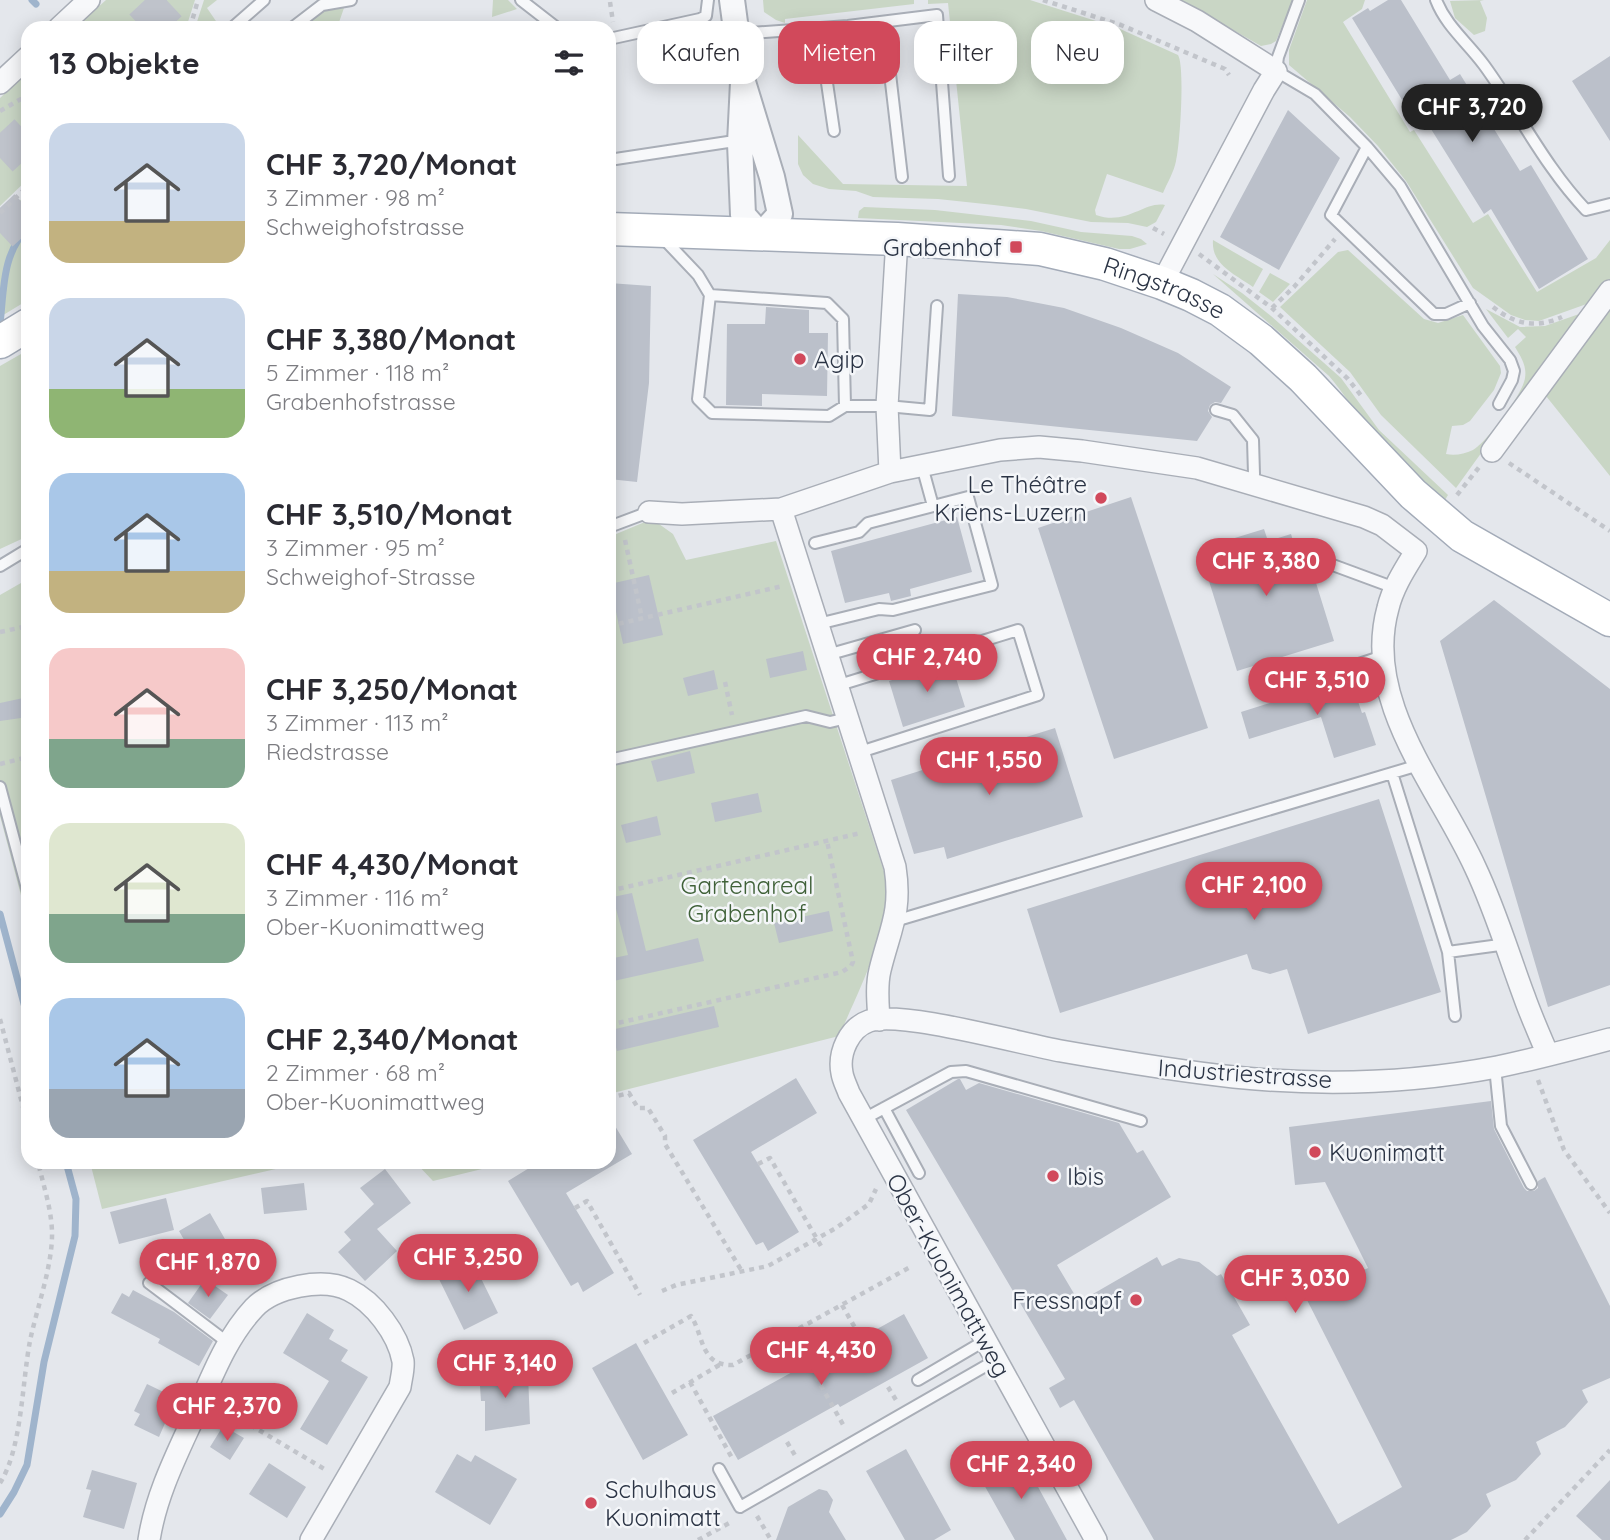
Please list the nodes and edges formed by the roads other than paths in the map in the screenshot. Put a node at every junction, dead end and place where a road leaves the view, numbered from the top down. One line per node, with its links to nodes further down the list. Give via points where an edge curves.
1 (89, 0): 10 (street)
2 (264, 0): 11 (lane)
3 (351, 0): 12 (lane, via 322,5)
4 (521, 0): 13 (lane)
5 (708, 0): 16 (lane, via 706,16 700,19)
6 (732, 0): 14 (street)
7 (1156, 0): 18 (street, via 1197,20)
8 (1299, 0): 18 (lane)
9 (1436, 0): 29 (lane, via 1571,193 1586,210)
10 (66, 21)
11 (240, 21)
12 (301, 21)
13 (548, 21)
14 (734, 21)
15 (892, 21): 27 (lane, via 937,15)
16 (616, 37)
17 (21, 64): 19 (street)
18 (1276, 71): 25 (lane, via 1315,94); 34 (street)
19 (0, 83)
20 (743, 84): 24 (street)
21 (827, 84): 23 (lane)
22 (891, 84): 28 (lane)
23 (834, 131)
24 (750, 144): 26 (lane, via 727,142); 32 (street, via 743,215); 32 (street, via 772,177 780,215)
25 (1367, 146): 37 (lane, via 1400,186); 37 (lane, via 1331,215 1434,314 1446,314)
26 (616, 159)
27 (950, 176)
28 (902, 177)
29 (1610, 204)
30 (616, 229): 31 (main road, Ringstrasse)
31 (656, 231): 32 (main road, Ringstrasse); 36 (lane, via 698,275)
32 (761, 235): 33 (main road, Ringstrasse)
33 (897, 239): 34 (main road, Ringstrasse, via 1040,249); 41 (street)
34 (1162, 283): 56 (main road, Ringstrasse, via 1220,310 1261,340 1413,494 1462,536)
35 (1610, 291): 43 (street)
36 (710, 295): 40 (lane, via 827,303 843,319); 40 (lane, via 698,399 712,413 829,416)
37 (1470, 303): 39 (lane, via 1514,371)
38 (937, 306): 41 (lane, via 930,410)
39 (1499, 404)
40 (845, 405): 41 (lane)
41 (887, 406): 45 (street)
42 (1216, 410): 46 (lane, via 1233,415 1253,440)
43 (1492, 451)
44 (922, 466): 45 (street); 46 (street, via 1040,447 1196,468); 47 (lane)
45 (890, 472): 48 (street)
46 (1252, 484): 55 (street, via 1382,525 1416,551)
47 (933, 506): 51 (lane); 57 (lane, via 968,498 992,585)
48 (781, 509): 49 (street); 57 (street)
49 (649, 512): 50 (lane)
50 (616, 524)
51 (815, 543)
52 (21, 554): 54 (lane)
53 (1330, 564): 55 (lane)
54 (0, 566)
55 (1395, 588): 60 (street, via 1384,624)
56 (1610, 620)
57 (818, 624): 59 (street)
58 (915, 630): 59 (lane)
59 (827, 655): 61 (street)
60 (1382, 656): 62 (lane); 66 (street, via 1392,703)
61 (836, 685): 63 (street); 64 (lane, via 1018,630 1038,695)
62 (1290, 687)
63 (847, 719): 64 (street); 65 (lane, via 830,722 806,716)
64 (858, 753): 70 (street, via 895,867)
65 (616, 759)
66 (1419, 765): 67 (lane); 71 (street, via 1474,863)
67 (1392, 773): 70 (lane); 72 (lane)
68 (0, 787): 69 (lane)
69 (21, 866)
70 (895, 921): 74 (street, via 880,971)
71 (1507, 944): 72 (lane); 76 (street)
72 (1448, 952): 73 (lane)
73 (1455, 1016)
74 (879, 1020): 77 (street, Industriestrasse, via 916,1022 1063,1051 1235,1077 1394,1079); 79 (street, Ober-Kuonimattweg, via 867,1021 850,1034 842,1054 842,1073)
75 (1610, 1039): 76 (street, Industriestrasse)
76 (1542, 1064): 77 (street, Industriestrasse)
77 (1495, 1067): 82 (lane, via 1501,1126)
78 (884, 1108): 79 (lane); 80 (lane, via 951,1072 966,1071); 81 (lane)
79 (862, 1119): 84 (street, Ober-Kuonimattweg)
80 (1141, 1121)
81 (919, 1173)
82 (1531, 1184)
83 (149, 1283): 85 (lane)
84 (986, 1340): 86 (street, Ober-Kuonimattweg); 87 (lane)
85 (227, 1342): 90 (street, via 171,1466); 91 (street, via 256,1306 301,1284 348,1289 379,1315 394,1337 403,1362 400,1387)
86 (996, 1360): 88 (lane, via 754,1504 740,1507); 89 (street, Ober-Kuonimattweg)
87 (918, 1380)
88 (719, 1469)
89 (1092, 1539)
90 (149, 1540)
91 (311, 1540)

